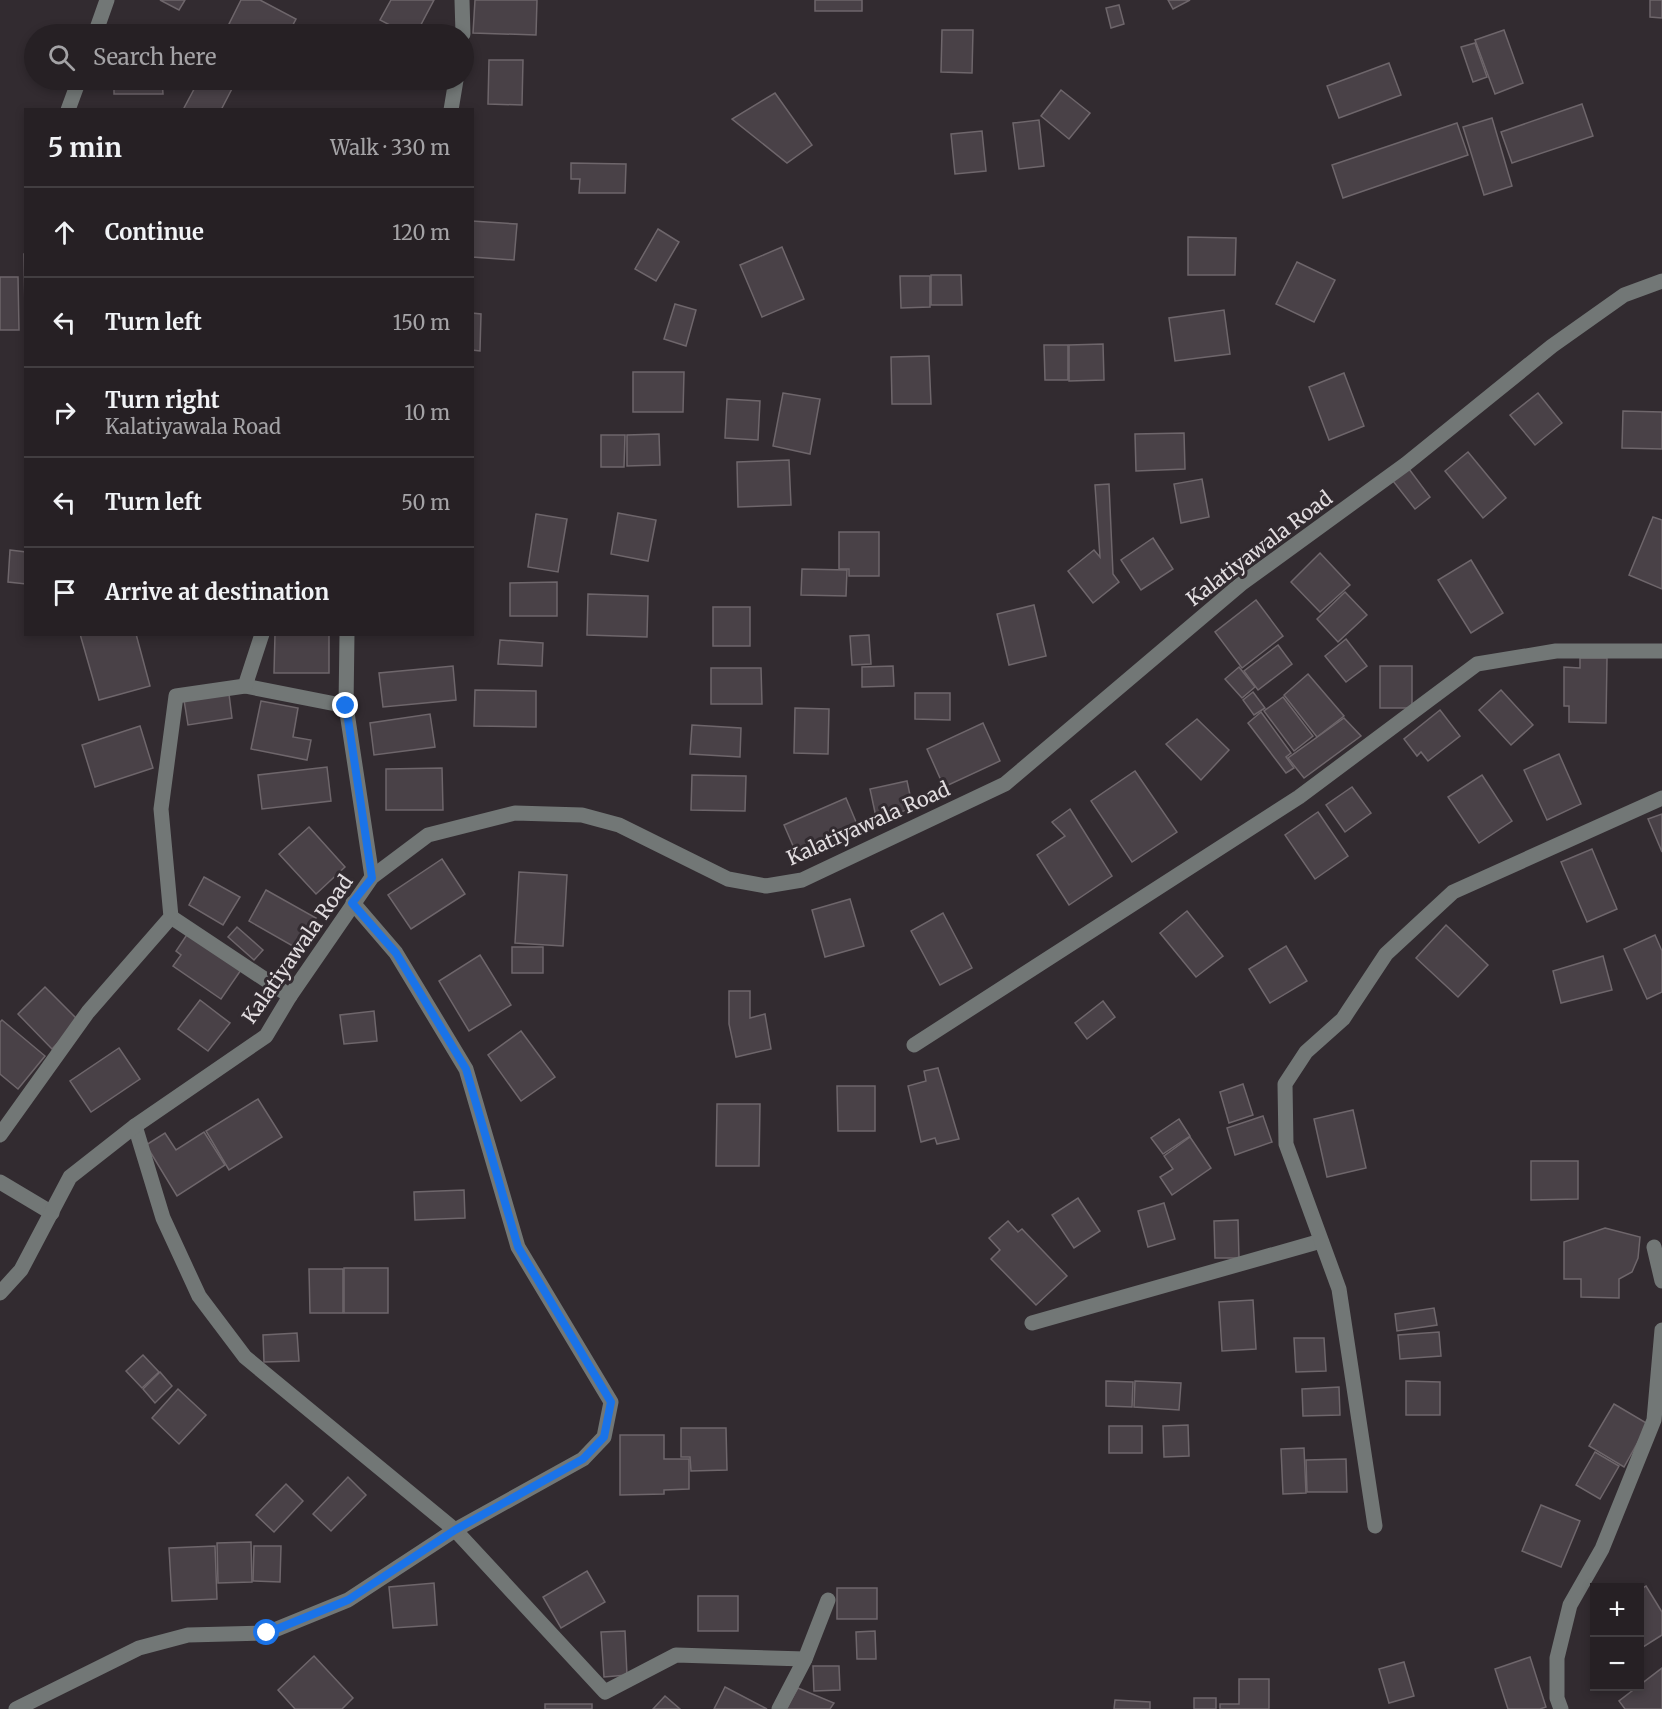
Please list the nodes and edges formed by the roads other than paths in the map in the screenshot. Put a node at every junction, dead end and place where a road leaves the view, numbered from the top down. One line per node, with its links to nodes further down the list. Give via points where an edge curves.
1 (107, 0): 3 (street)
2 (462, 0): 4 (street)
3 (99, 24)
4 (463, 24)
5 (75, 90): 7 (street)
6 (454, 90): 8 (street)
7 (69, 108)
8 (451, 108)
9 (1662, 281): 16 (street, Kalatiyawala Road, via 1624,295 1552,346 1406,465 1241,584 1005,784 802,880 766,886 728,879 619,825 582,815 515,813 428,835)
10 (261, 636): 13 (street)
11 (347, 636): 14 (street)
12 (1662, 651): 20 (street, via 1556,651 1477,664 1299,797)
13 (245, 686): 14 (street); 18 (street, via 176,696 161,809)
14 (346, 706): 16 (street)
15 (1662, 798): 25 (street, via 1453,892 1386,954 1343,1019 1306,1052 1285,1084 1286,1144)
16 (372, 878): 17 (street, Kalatiyawala Road)
17 (352, 903): 19 (street, Kalatiyawala Road); 32 (street, via 396,953 466,1069 518,1247 611,1402 604,1437 583,1459)
18 (171, 917): 19 (street); 22 (street, via 88,1012)
19 (290, 996): 21 (street, Kalatiyawala Road, via 266,1036)
20 (914, 1045)
21 (135, 1126): 24 (street, Kalatiyawala Road, via 70,1177); 32 (street, via 163,1218 199,1296 245,1358)
22 (0, 1136)
23 (0, 1182): 24 (street)
24 (52, 1213): 28 (street, Kalatiyawala Road, via 21,1270)
25 (1321, 1241): 29 (street); 31 (street, via 1339,1289)
26 (1654, 1247): 27 (street)
27 (1662, 1281)
28 (0, 1293)
29 (1032, 1323)
30 (1662, 1330): 37 (street, via 1654,1420 1602,1549 1570,1605 1557,1658 1557,1698)
31 (1375, 1526)
32 (455, 1530): 34 (street, via 605,1692 676,1654); 35 (street, via 348,1600 267,1633 188,1635 139,1648)
33 (828, 1600): 34 (street)
34 (805, 1659): 36 (street)
35 (16, 1709)
36 (779, 1709)
37 (1561, 1709)

